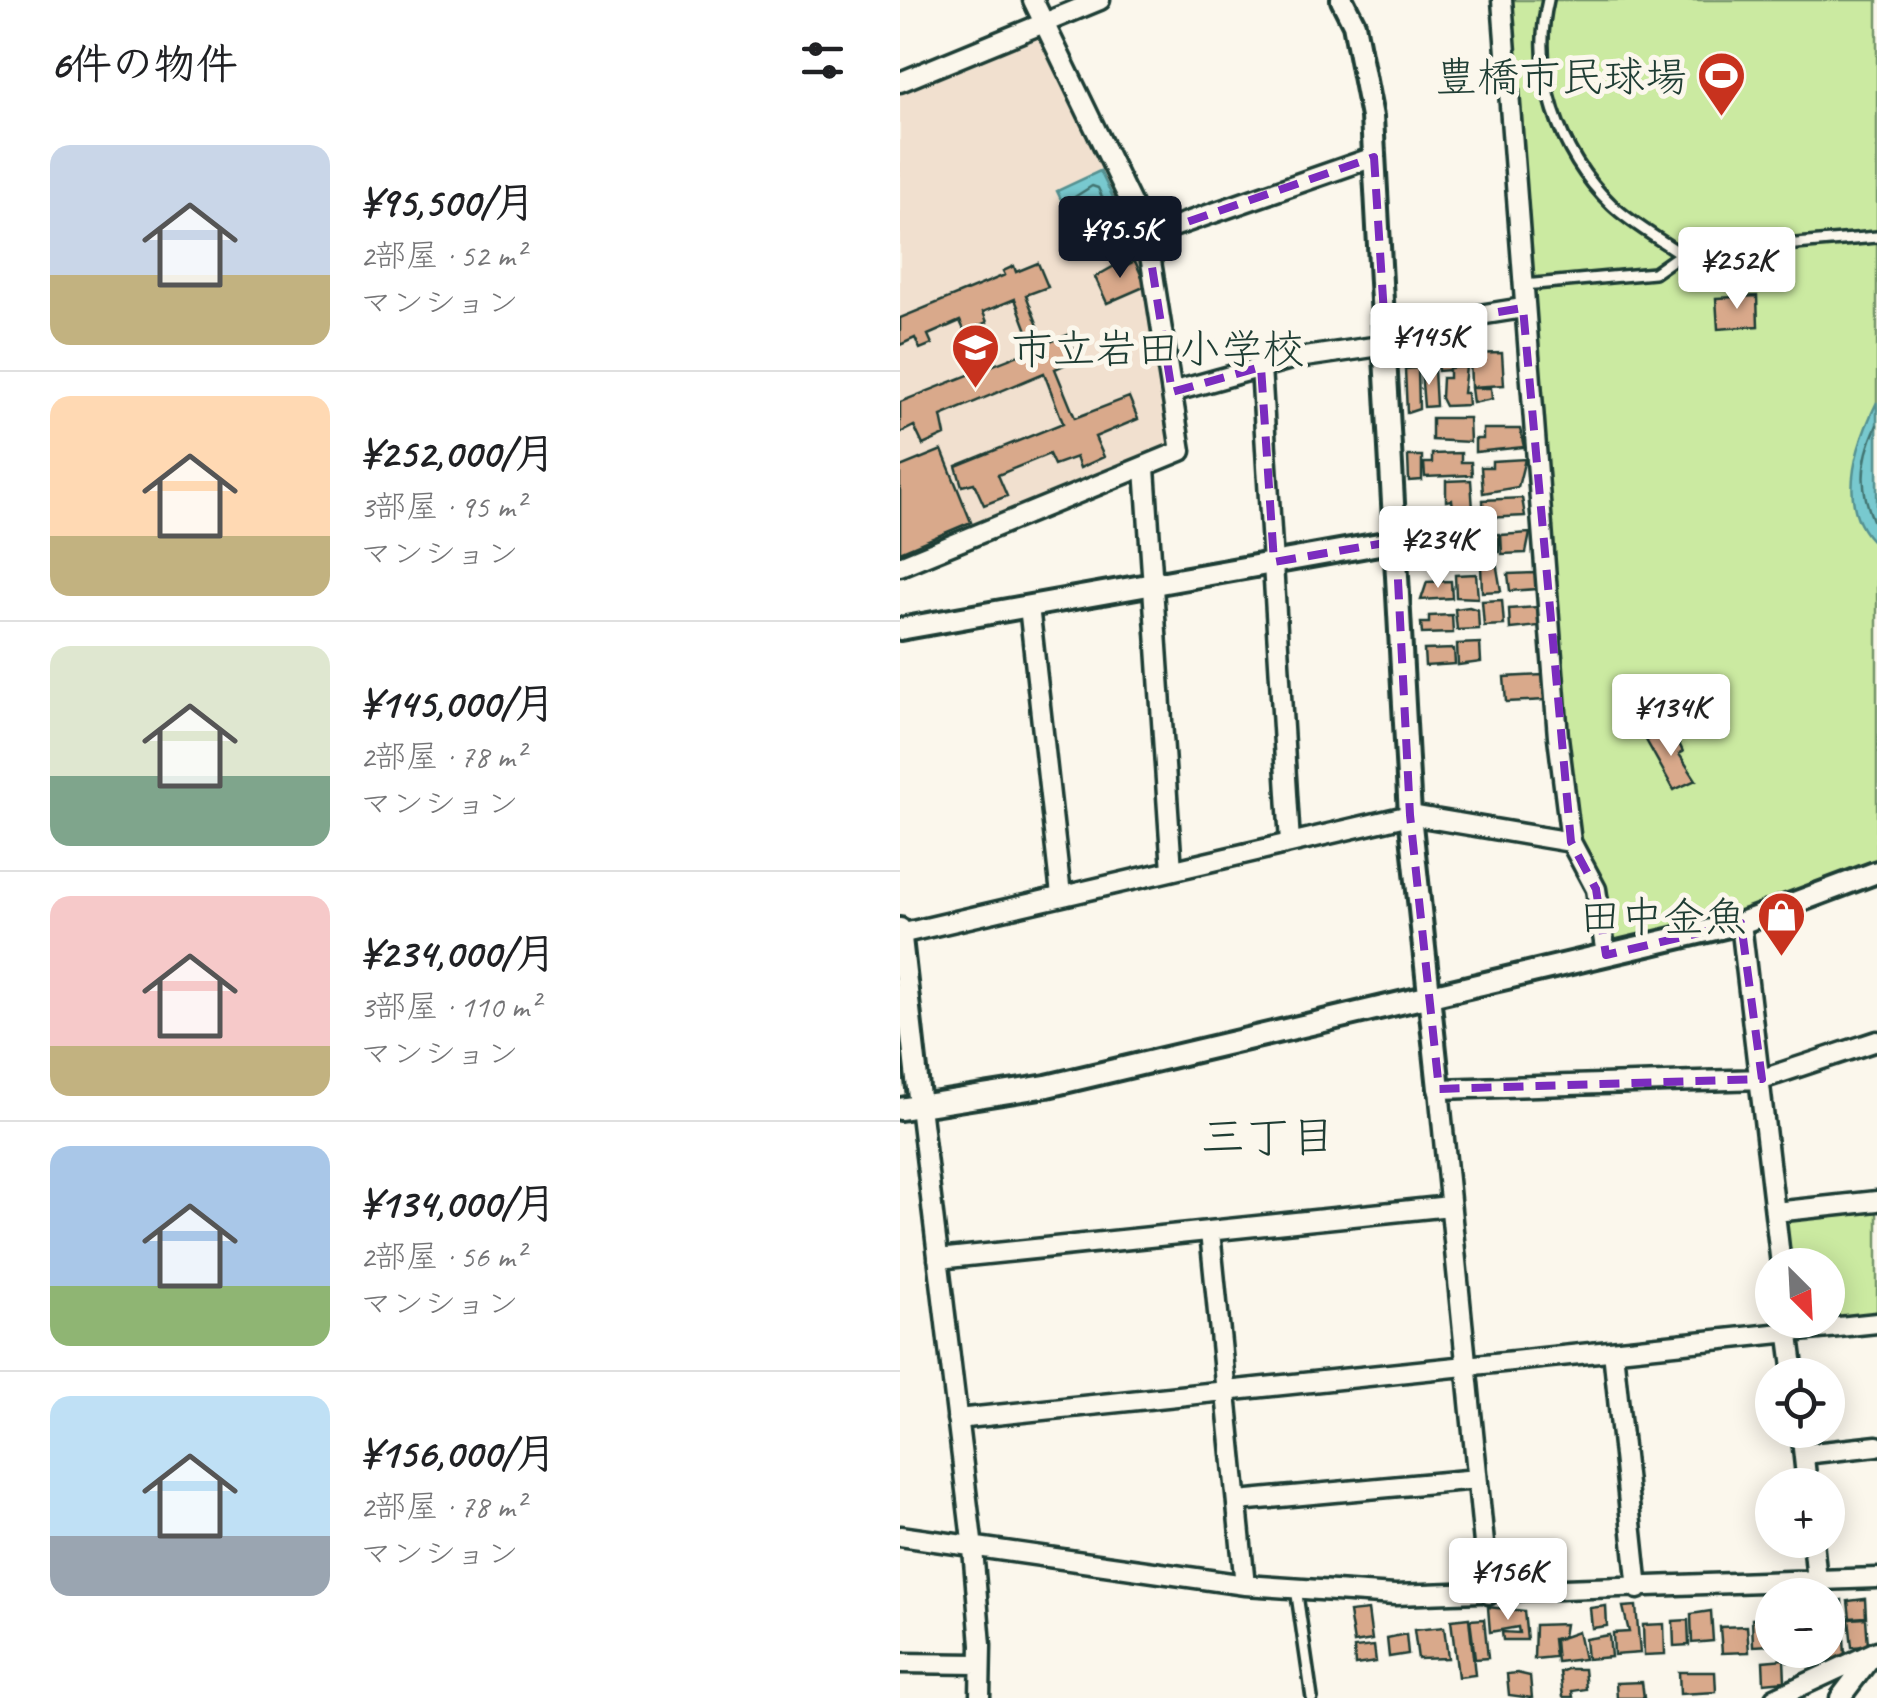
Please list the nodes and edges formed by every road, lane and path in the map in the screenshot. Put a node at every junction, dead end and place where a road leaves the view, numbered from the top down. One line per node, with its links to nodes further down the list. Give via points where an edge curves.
1 (1033, 0): 6 (street)
2 (1100, 0): 6 (street)
3 (1342, 0): 8 (street, via 1366,72)
4 (1502, 0): 12 (street)
5 (1548, 0): 11 (lane, via 1541,32 1544,69 1571,150 1612,205)
6 (1044, 22): 7 (street); 9 (street)
7 (900, 82)
8 (1374, 157): 9 (street); 14 (street)
9 (1148, 236): 16 (street)
10 (1877, 237): 11 (lane)
11 (1681, 254): 12 (lane, via 1654,273)
12 (1521, 286): 13 (street)
13 (1523, 308): 14 (street); 26 (street)
14 (1386, 338): 15 (street); 18 (street)
15 (1262, 367): 16 (street); 19 (street)
16 (1172, 392): 17 (street, via 1181,451)
17 (1144, 468): 20 (street); 21 (street)
18 (1396, 541): 19 (street); 24 (street)
19 (1274, 562): 21 (street); 25 (street)
20 (900, 566)
21 (1154, 584): 22 (street); 27 (street)
22 (1029, 606): 23 (street); 29 (street)
23 (900, 629)
24 (1410, 816): 25 (street); 26 (street); 33 (street)
25 (1290, 842): 27 (street)
26 (1571, 842): 32 (street, via 1596,889)
27 (1172, 870): 29 (street)
28 (1877, 872): 30 (street)
29 (1061, 895): 31 (street)
30 (1740, 923): 32 (street); 35 (street)
31 (900, 932): 37 (street)
32 (1606, 955): 33 (street)
33 (1428, 998): 36 (street); 37 (street, via 1047,1086)
34 (1877, 1041): 35 (street)
35 (1762, 1080): 36 (street); 40 (street)
36 (1439, 1090): 39 (street)
37 (910, 1108): 43 (street)
38 (1877, 1201): 40 (street)
39 (1450, 1206): 41 (street); 48 (street)
40 (1776, 1212): 42 (street)
41 (1210, 1232): 43 (street); 49 (street)
42 (1779, 1248)
43 (938, 1259): 50 (street)
44 (1877, 1323): 45 (street)
45 (1845, 1324)
46 (1755, 1330): 47 (street)
47 (1613, 1351): 48 (street); 64 (street)
48 (1466, 1364): 49 (street); 55 (street)
49 (1227, 1391): 50 (street); 56 (street)
50 (958, 1419): 58 (street)
51 (1877, 1446): 53 (street)
52 (1803, 1448): 53 (street)
53 (1804, 1454): 54 (street)
54 (1805, 1468)
55 (1477, 1479): 56 (street); 65 (street)
56 (1238, 1501): 61 (street)
57 (900, 1536): 58 (street)
58 (973, 1549): 61 (street); 68 (street)
59 (1877, 1578): 60 (street)
60 (1845, 1580)
61 (1245, 1584): 63 (street)
62 (1755, 1584): 64 (street)
63 (1296, 1588): 65 (street); 70 (lane)
64 (1638, 1589): 65 (street)
65 (1490, 1594)
66 (1875, 1652): 71 (street); 72 (street)
67 (900, 1663): 68 (street)
68 (978, 1664): 69 (street)
69 (980, 1698)
70 (1312, 1698)
71 (1775, 1698)
72 (1840, 1698)

